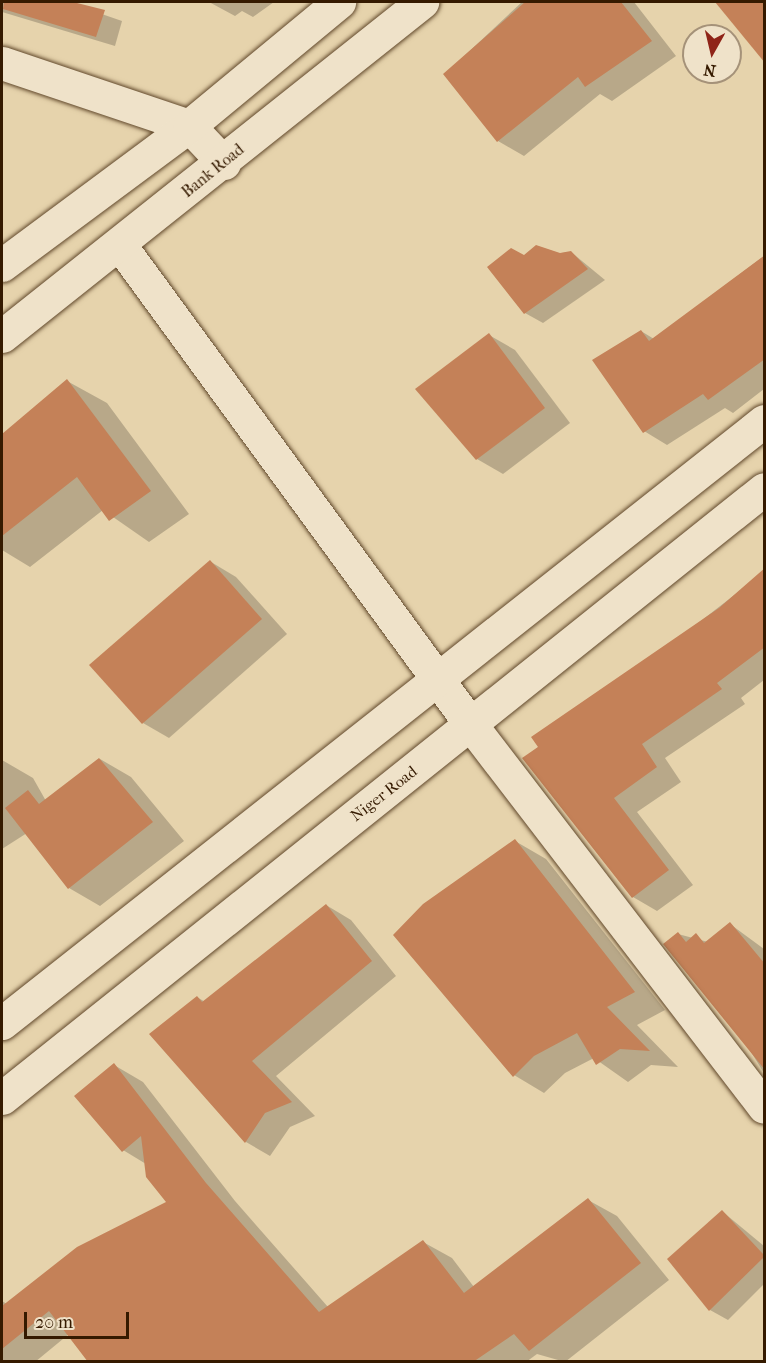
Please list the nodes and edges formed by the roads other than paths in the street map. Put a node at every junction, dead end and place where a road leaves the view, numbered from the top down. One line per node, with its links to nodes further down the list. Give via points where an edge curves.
1 (339, 2): 4 (street)
2 (422, 2): 5 (street, Bank Road)
3 (2, 63): 4 (street)
4 (189, 126): 5 (street); 7 (street)
5 (224, 163): 6 (street, Bank Road)
6 (120, 245): 8 (street, Bank Road); 11 (street)
7 (2, 266)
8 (2, 336)
9 (765, 421): 11 (street)
10 (765, 489): 12 (street, Niger Road)
11 (442, 680): 12 (street); 13 (street)
12 (471, 725): 14 (street, Niger Road); 15 (street)
13 (2, 1023)
14 (2, 1098)
15 (765, 1107)

